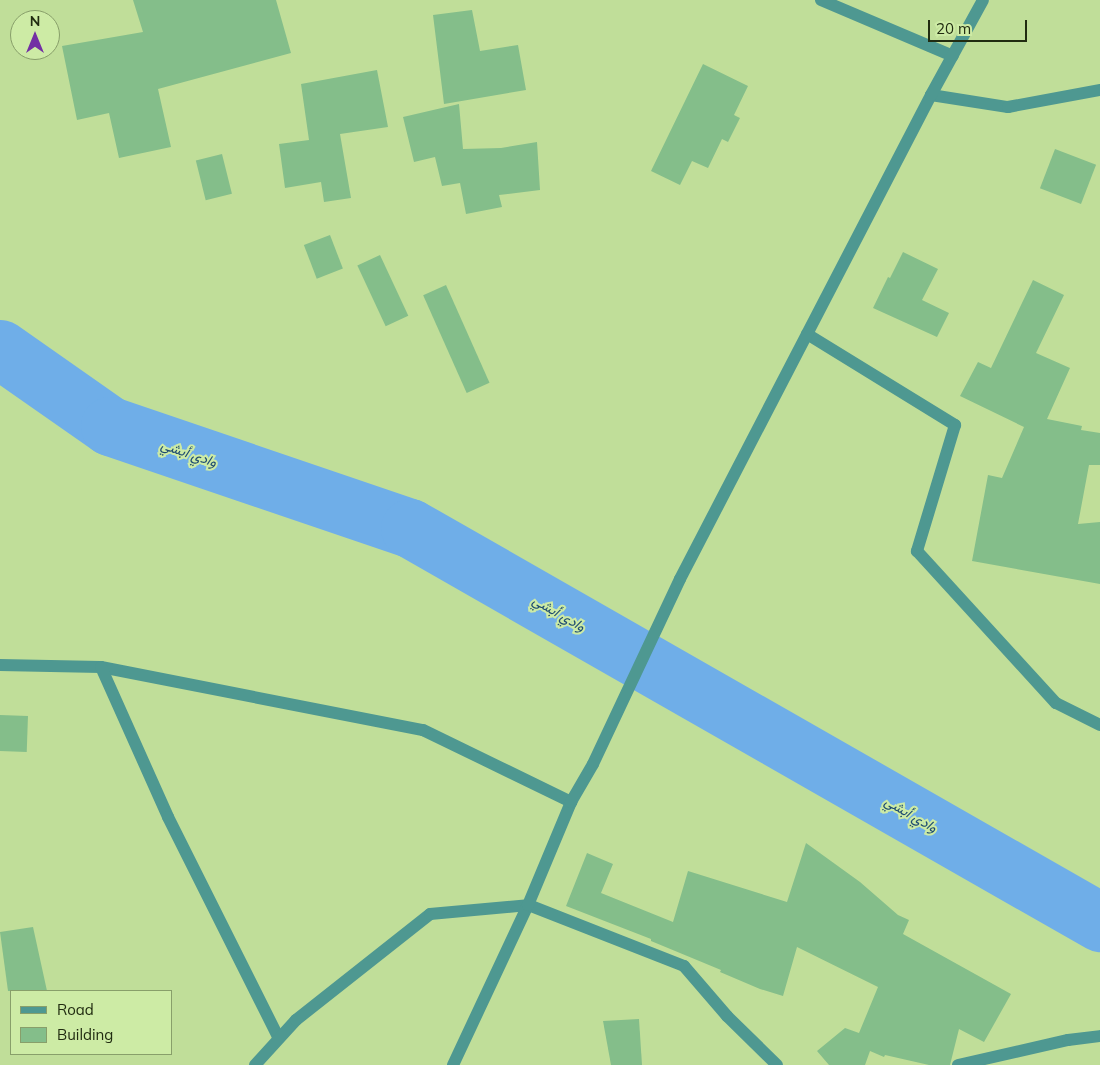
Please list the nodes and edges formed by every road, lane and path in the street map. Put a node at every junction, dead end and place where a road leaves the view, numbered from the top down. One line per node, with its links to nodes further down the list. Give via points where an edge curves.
1 (821, 0): 3 (street)
2 (983, 0): 3 (street)
3 (953, 56): 5 (street)
4 (1100, 90): 5 (street, via 1008,107)
5 (931, 95): 6 (street)
6 (807, 334): 9 (street, via 955,425 918,551 1056,703); 10 (street, via 680,579 593,764)
7 (0, 665): 8 (street)
8 (100, 667): 10 (street, via 423,730); 13 (street, via 168,817)
9 (1100, 725)
10 (571, 802): 11 (street)
11 (528, 905): 13 (street, via 430,914); 15 (street); 16 (street, via 684,966 727,1016)
12 (1100, 1036): 17 (street)
13 (278, 1037): 14 (street)
14 (255, 1065)
15 (453, 1065)
16 (777, 1065)
17 (958, 1065)

